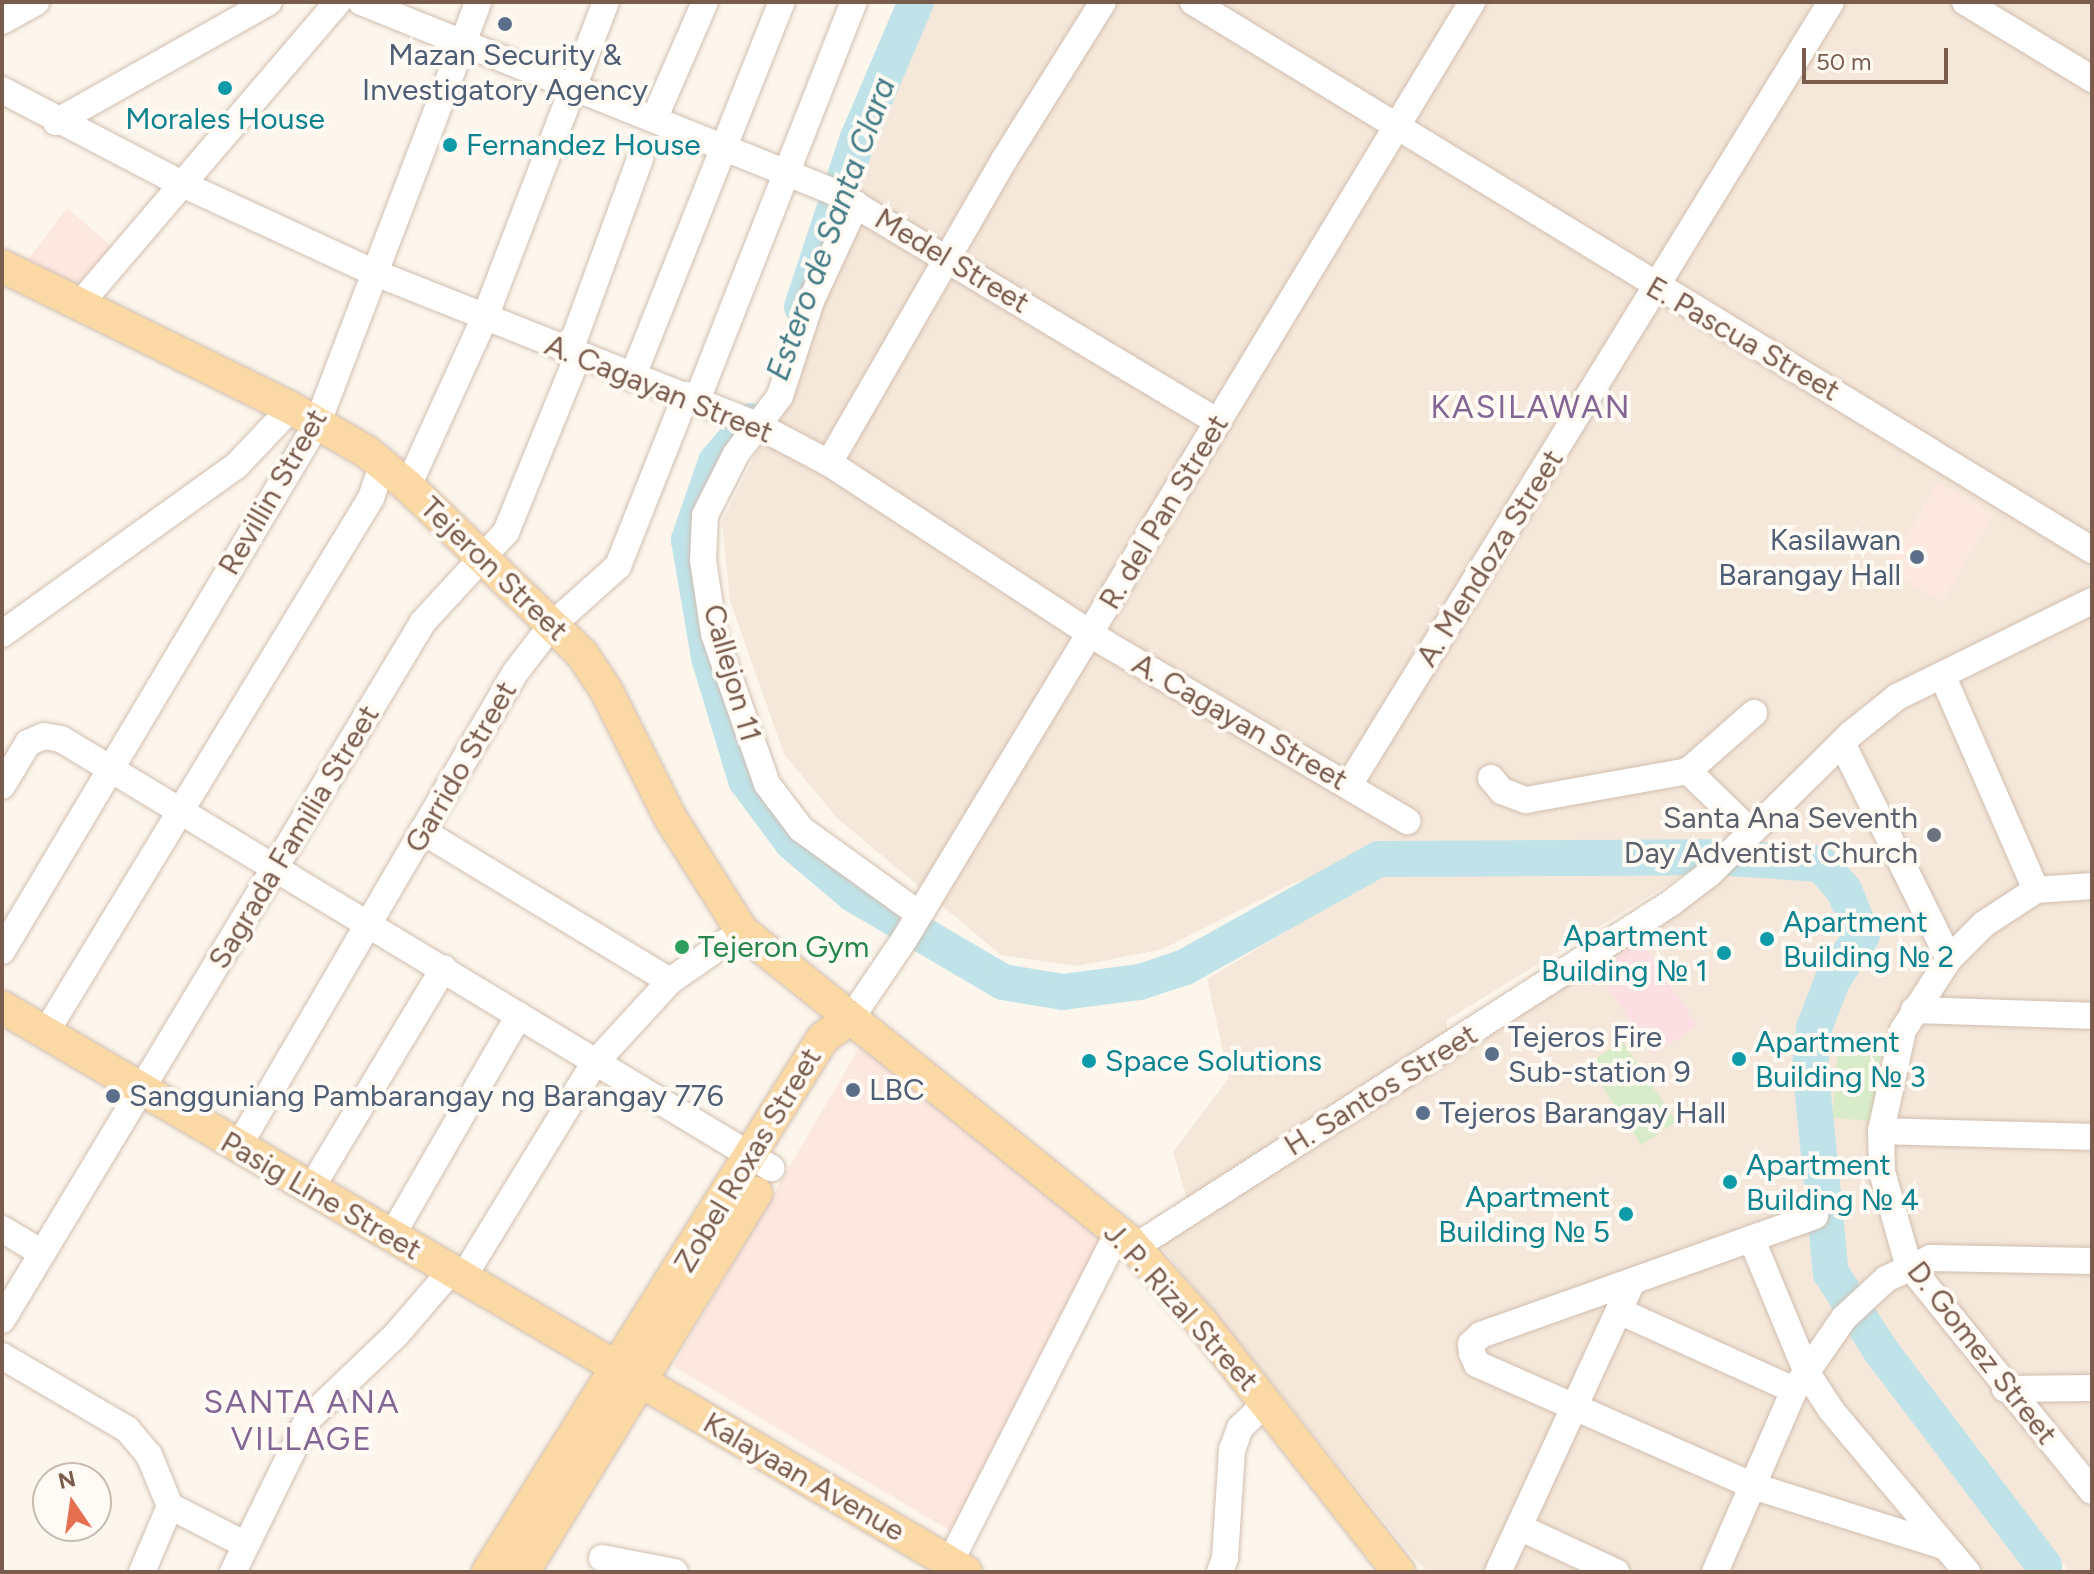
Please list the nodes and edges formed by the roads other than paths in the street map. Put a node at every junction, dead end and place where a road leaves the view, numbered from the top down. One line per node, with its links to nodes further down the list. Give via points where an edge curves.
1 (36, 2): 15 (street)
2 (269, 2): 21 (street)
3 (338, 2): 26 (street)
4 (361, 2): 16 (street, Medel Street)
5 (478, 2): 16 (street, Revillin Street)
6 (606, 2): 18 (street)
7 (705, 2): 20 (street)
8 (782, 2): 23 (street)
9 (854, 2): 25 (street, Garrido Street)
10 (1103, 2): 28 (street)
11 (1193, 2): 22 (street, E. Pascua Street)
12 (1472, 2): 22 (street, R. del Pan Street)
13 (1831, 2): 31 (street, A. Mendoza Street)
14 (1965, 2): 17 (street)
15 (2, 21)
16 (460, 46): 18 (street, Medel Street); 30 (street, Revillin Street)
17 (2092, 79)
18 (573, 88): 20 (street, Medel Street); 33 (street)
19 (2, 90): 21 (street, A. Cagayan Street)
20 (655, 117): 23 (street, Medel Street)
21 (56, 122): 26 (street, A. Cagayan Street)
22 (1395, 128): 31 (street, E. Pascua Street); 39 (street, R. del Pan Street)
23 (723, 146): 25 (street, Medel Street); 35 (street)
24 (640, 159): 34 (street, Sagrada Familia Street)
25 (790, 172): 27 (street, Medel Street); 36 (street, Garrido Street)
26 (180, 183): 30 (street, A. Cagayan Street); 32 (street)
27 (847, 199): 28 (street, Medel Street); 38 (street, Callejon 11, via 780,396)
28 (947, 257): 39 (street, Medel Street); 40 (street)
29 (2, 266): 32 (main road, Tejeron Street)
30 (373, 272): 33 (street, A. Cagayan Street); 37 (street, Revillin Street, via 353,338)
31 (1656, 289): 43 (street, E. Pascua Street); 55 (street, A. Mendoza Street)
32 (79, 305): 37 (main road, Tejeron Street)
33 (485, 317): 34 (street, A. Cagayan Street); 42 (street)
34 (574, 354): 35 (street, A. Cagayan Street); 44 (street, Sagrada Familia Street, via 506,532)
35 (632, 378): 36 (street, A. Cagayan Street)
36 (691, 398): 38 (street, A. Cagayan Street); 46 (street, Garrido Street, via 618,566)
37 (304, 415): 41 (main road, Tejeron Street); 48 (street); 52 (street, Revillin Street)
38 (749, 421): 40 (street, A. Cagayan Street); 64 (street, Callejon 11, via 705,515 703,560 714,634 737,704 767,784 801,829)
39 (1218, 422): 47 (street, R. del Pan Street)
40 (829, 463): 47 (street, A. Cagayan Street)
41 (383, 464): 42 (main road, Tejeron Street); 57 (street, via 371,498)
42 (408, 486): 44 (main road, Tejeron Street)
43 (2092, 550)
44 (478, 557): 46 (main road, Tejeron Street); 61 (street, Sagrada Familia Street, via 423,622)
45 (2092, 601): 49 (street, H. Santos Street)
46 (551, 626): 59 (street, Garrido Street, via 515,673); 66 (main road, Tejeron Street, via 582,654 606,690 671,819)
47 (1090, 633): 55 (street, A. Cagayan Street); 64 (street, R. del Pan Street)
48 (2, 634)
49 (1943, 677): 51 (street, H. Santos Street, via 1897,697); 63 (street)
50 (1754, 713): 53 (street)
51 (1842, 743): 60 (street, H. Santos Street); 68 (street)
52 (110, 769): 56 (street, via 61,739 44,736 28,743); 57 (street); 67 (street, Revillin Street)
53 (1688, 771): 54 (street, via 1526,800 1514,798); 60 (street)
54 (1491, 778)
55 (1349, 785): 58 (street, A. Cagayan Street)
56 (2, 786)
57 (177, 810): 61 (street); 76 (street)
58 (1407, 821)
59 (422, 831): 65 (street, Garrido Street); 70 (street)
60 (1733, 849): 87 (street, H. Santos Street, via 1631,929)
61 (275, 869): 65 (street); 78 (street, Sagrada Familia Street)
62 (2092, 886): 63 (street, D. Gomez Street)
63 (2036, 890): 68 (street, D. Gomez Street, via 1984,924)
64 (915, 922): 75 (street, R. del Pan Street)
65 (369, 925): 69 (street); 81 (street, Garrido Street)
66 (742, 931): 70 (street); 75 (main road, Tejeron Street)
67 (2, 951)
68 (1949, 959): 72 (street, D. Gomez Street)
69 (444, 968): 73 (street); 83 (street)
70 (670, 981): 77 (street)
71 (2, 1007): 76 (main road, Pasig Line Street)
72 (1914, 1010): 74 (street); 79 (street, D. Gomez Street, via 1890,1072)
73 (519, 1015): 77 (street); 86 (street)
74 (2092, 1016)
75 (851, 1018): 82 (main road, Zobel Roxas Street, via 823,1038); 87 (main road, J. P. Rizal Street)
76 (46, 1032): 78 (main road, Pasig Line Street)
77 (594, 1064): 82 (street); 92 (street)
78 (141, 1091): 81 (main road, Pasig Line Street); 89 (street, Sagrada Familia Street)
79 (1881, 1131): 80 (street); 91 (street, D. Gomez Street, via 1882,1172)
80 (2092, 1137)
81 (238, 1147): 83 (main road, Pasig Line Street)
82 (762, 1163): 97 (main road, Zobel Roxas Street)
83 (310, 1190): 86 (main road, Pasig Line Street)
84 (1815, 1216): 88 (street)
85 (2, 1229): 89 (street)
86 (391, 1237): 92 (main road, Pasig Line Street)
87 (1127, 1239): 101 (main road, J. P. Rizal Street); 110 (street)
88 (1752, 1240): 93 (street); 98 (street)
89 (42, 1253): 95 (street, Sagrada Familia Street)
90 (2092, 1261): 91 (street, via 1931,1258)
91 (1908, 1264): 98 (street, via 1852,1310); 100 (street, D. Gomez Street)
92 (456, 1276): 97 (main road, Pasig Line Street); 107 (street, via 308,1419)
93 (1631, 1284): 94 (street); 102 (street, via 1481,1335 1471,1344 1477,1364)
94 (1619, 1311): 98 (street); 102 (street)
95 (2, 1320)
96 (2, 1356): 105 (street, via 127,1429 149,1455)
97 (629, 1377): 110 (main road, Kalayaan Avenue, via 830,1488); 113 (main road, Zobel Roxas Street); 114 (main road, Zobel Roxas Street)
98 (1800, 1381): 103 (street); 108 (street)
99 (2092, 1388): 100 (street)
100 (2005, 1389): 104 (street, D. Gomez Street)
101 (1266, 1403): 116 (street, via 1240,1428 1232,1450); 117 (main road, J. P. Rizal Street)
102 (1575, 1408): 103 (street); 106 (street)
103 (1753, 1486): 108 (street); 120 (street)
104 (2092, 1491)
105 (170, 1506): 107 (street); 111 (street)
106 (1521, 1528): 118 (street); 119 (street)
107 (246, 1545): 112 (street)
108 (1943, 1546): 121 (street)
109 (602, 1558): 115 (street)
110 (954, 1569)
111 (142, 1572)
112 (233, 1572)
113 (488, 1572)
114 (523, 1572)
115 (675, 1572)
116 (1220, 1572)
117 (1399, 1572)
118 (1498, 1572)
119 (1616, 1572)
120 (1715, 1572)
121 (1967, 1572)

